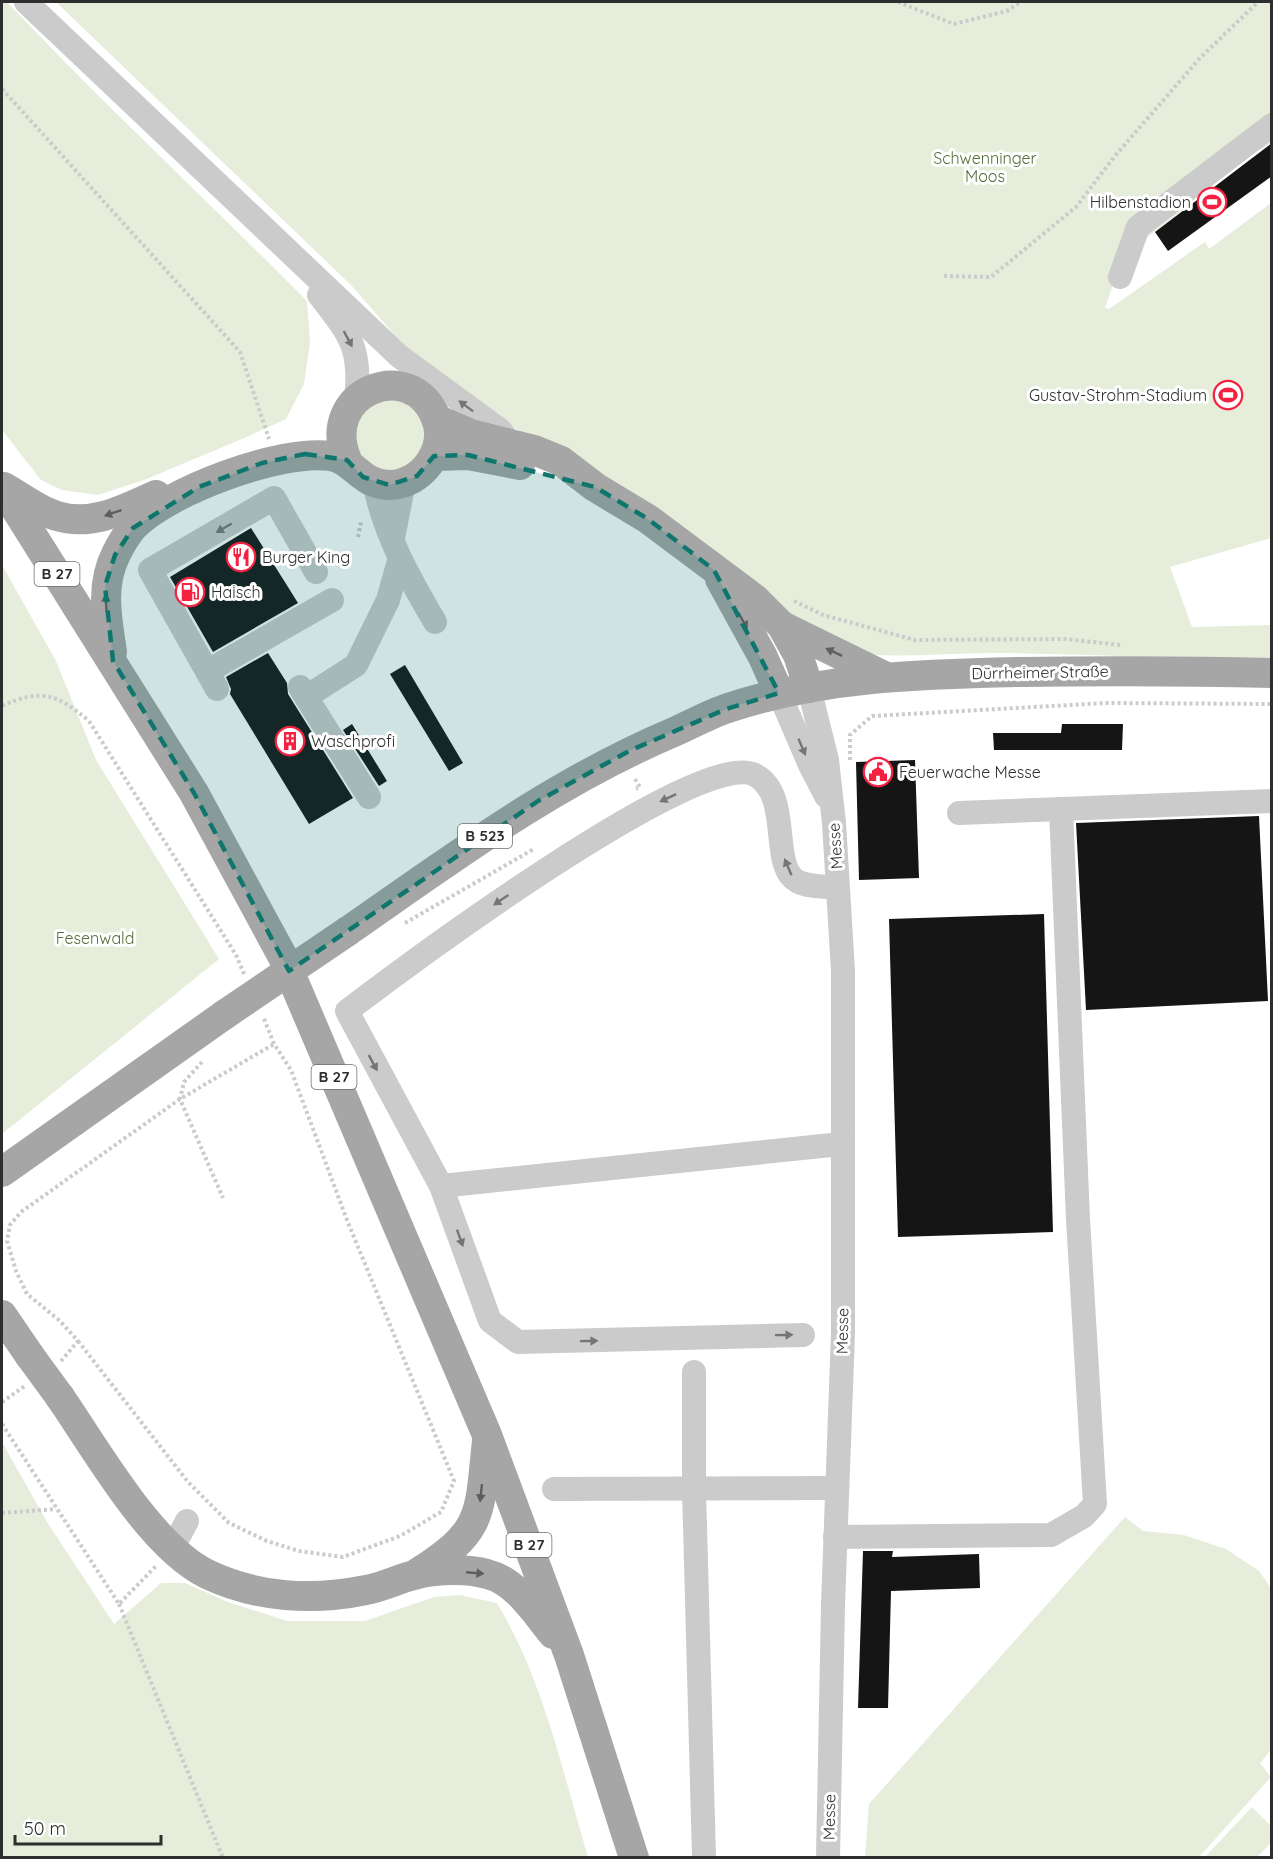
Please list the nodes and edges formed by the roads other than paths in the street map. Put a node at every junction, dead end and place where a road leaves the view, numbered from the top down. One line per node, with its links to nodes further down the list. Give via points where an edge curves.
1 (26, 2): 3 (street)
2 (1272, 125): 4 (street, via 1138,227)
3 (278, 240): 5 (street); 7 (street, one-way to 7, via 357,355 359,370)
4 (1120, 277)
5 (363, 322): 6 (street); 9 (street, one-way to 5, via 500,430 399,356)
6 (401, 387): 7 (main road, via 371,389); 8 (main road, via 416,393)
7 (349, 410): 11 (main road, via 341,448); 14 (main road, one-way to 14, via 320,434 214,467 111,516 85,520 57,516)
8 (436, 419): 9 (main road, via 471,434); 10 (main road, via 438,443)
9 (511, 443): 15 (main road, via 561,461)
10 (434, 456): 13 (main road, via 417,476); 15 (main road, via 468,455)
11 (347, 460): 12 (main road, via 363,477); 23 (main road, one-way to 11, via 105,586 116,555 133,528 154,511 199,487 262,463 305,454)
12 (374, 482): 13 (main road); 16 (street, via 379,509)
13 (404, 482): 16 (street)
14 (2, 486): 23 (main road, B 27)
15 (595, 487): 18 (main road, via 648,519)
16 (393, 538): 17 (street)
17 (399, 561): 21 (street); 28 (street, via 388,600 356,665 303,692)
18 (714, 570): 22 (main road, via 755,599); 27 (main road, one-way to 27, via 764,657)
19 (316, 572): 20 (street, one-way to 20, via 274,498 150,570 212,680)
20 (332, 600)
21 (435, 622)
22 (782, 626): 25 (main road, one-way to 22); 26 (main road, via 798,655)
23 (113, 661): 40 (main road, B 27, via 194,793 284,959)
24 (1272, 673): 25 (main road, Dürrheimer Straße, via 1089,671)
25 (886, 677): 26 (main road, Dürrheimer Straße)
26 (809, 688): 27 (main road, B 523); 30 (street, Messe, via 827,760)
27 (779, 693): 30 (street, Messe, one-way to 30); 35 (main road, B 523, bridge, via 726,709 629,751 548,795 224,1015)
28 (369, 797)
29 (1272, 801): 31 (street)
30 (831, 806): 33 (street, Messe)
31 (1061, 809): 32 (street); 45 (street, via 1095,1504 1084,1516 1051,1535)
32 (959, 813)
33 (837, 888): 34 (street, Messe, via 843,971); 36 (street, one-way to 36, via 797,882 788,873 775,799 756,775 742,771 717,777 650,807 440,941 347,1011)
34 (841, 1144): 36 (street); 41 (street, Messe, via 843,1333)
35 (2, 1172)
36 (441, 1186): 38 (street, one-way to 38, via 490,1321 518,1342)
37 (2, 1315): 46 (main road, bridge, via 148,1524)
38 (803, 1335)
39 (694, 1372): 43 (street)
40 (487, 1435): 47 (main road, one-way to 47, via 479,1511 470,1530 452,1551); 48 (main road, B 27)
41 (837, 1488): 43 (street); 45 (street, Messe)
42 (554, 1489): 43 (street)
43 (694, 1489): 50 (street)
44 (187, 1521): 46 (street)
45 (835, 1538): 51 (street, Messe)
46 (172, 1549): 47 (main road, via 206,1573 247,1588 292,1597 368,1590)
47 (416, 1574): 48 (main road, one-way to 48, via 488,1574 524,1597)
48 (569, 1655): 49 (main road, B 27)
49 (634, 1857)
50 (704, 1857)
51 (828, 1857)

